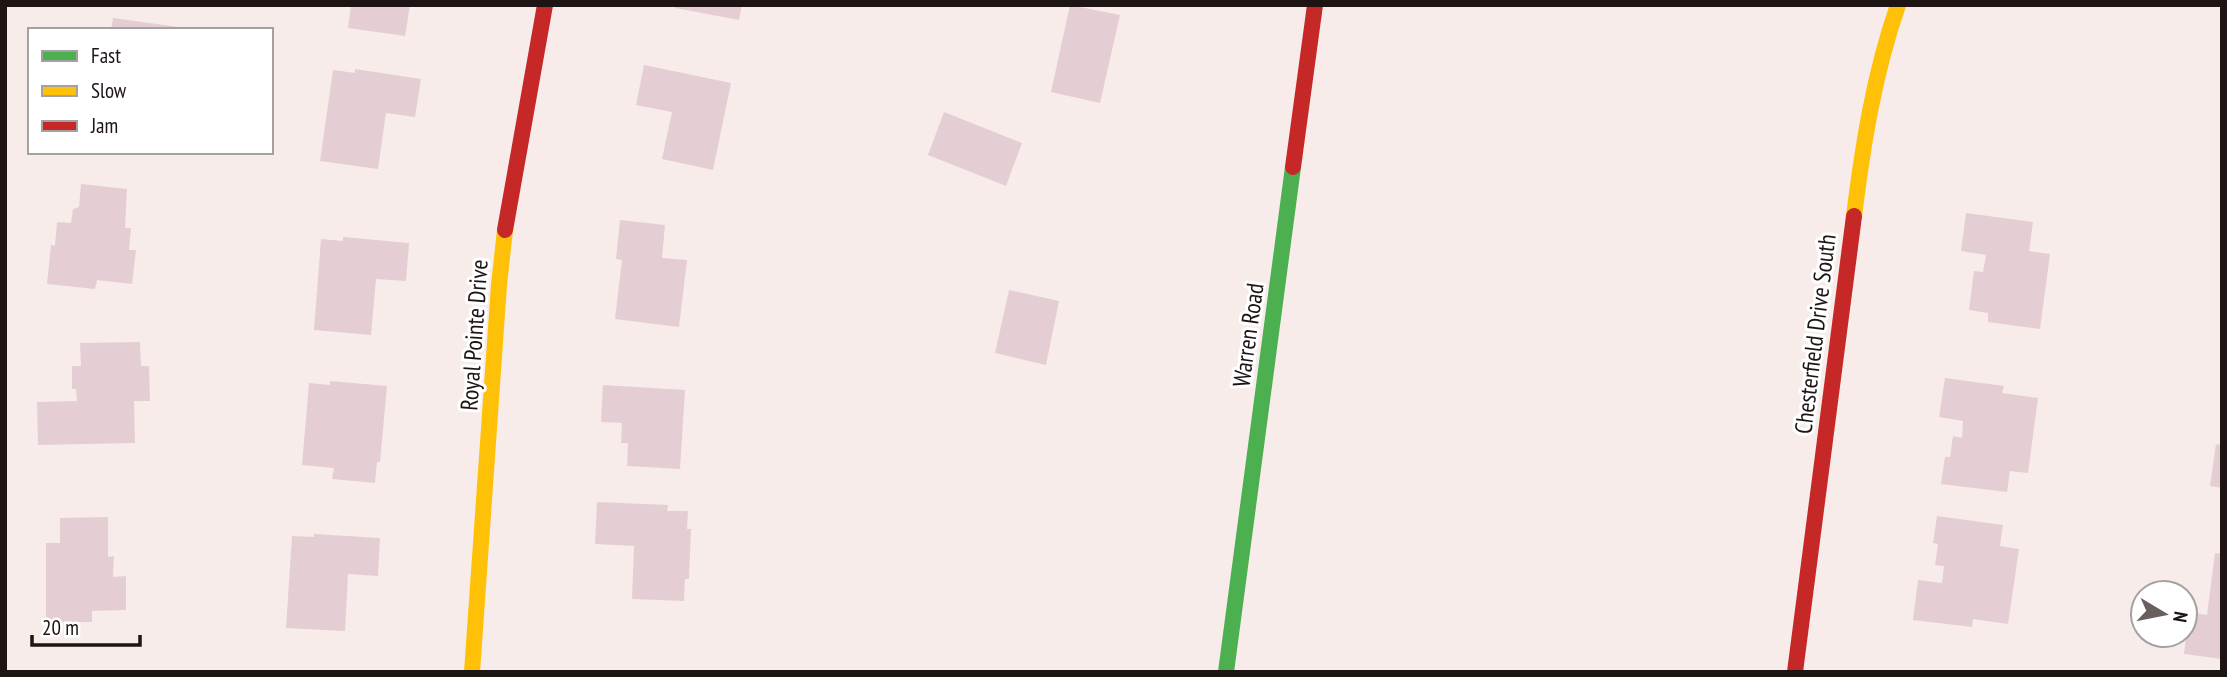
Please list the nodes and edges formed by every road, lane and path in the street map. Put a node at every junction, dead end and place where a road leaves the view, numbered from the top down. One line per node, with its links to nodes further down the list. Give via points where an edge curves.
1 (545, 5): 4 (street, Royal Pointe Drive, via 508,205 499,285)
2 (1315, 5): 5 (street, Warren Road)
3 (1898, 5): 6 (street, Chesterfield Drive South, via 1865,130)
4 (472, 672)
5 (1226, 672)
6 (1795, 672)

